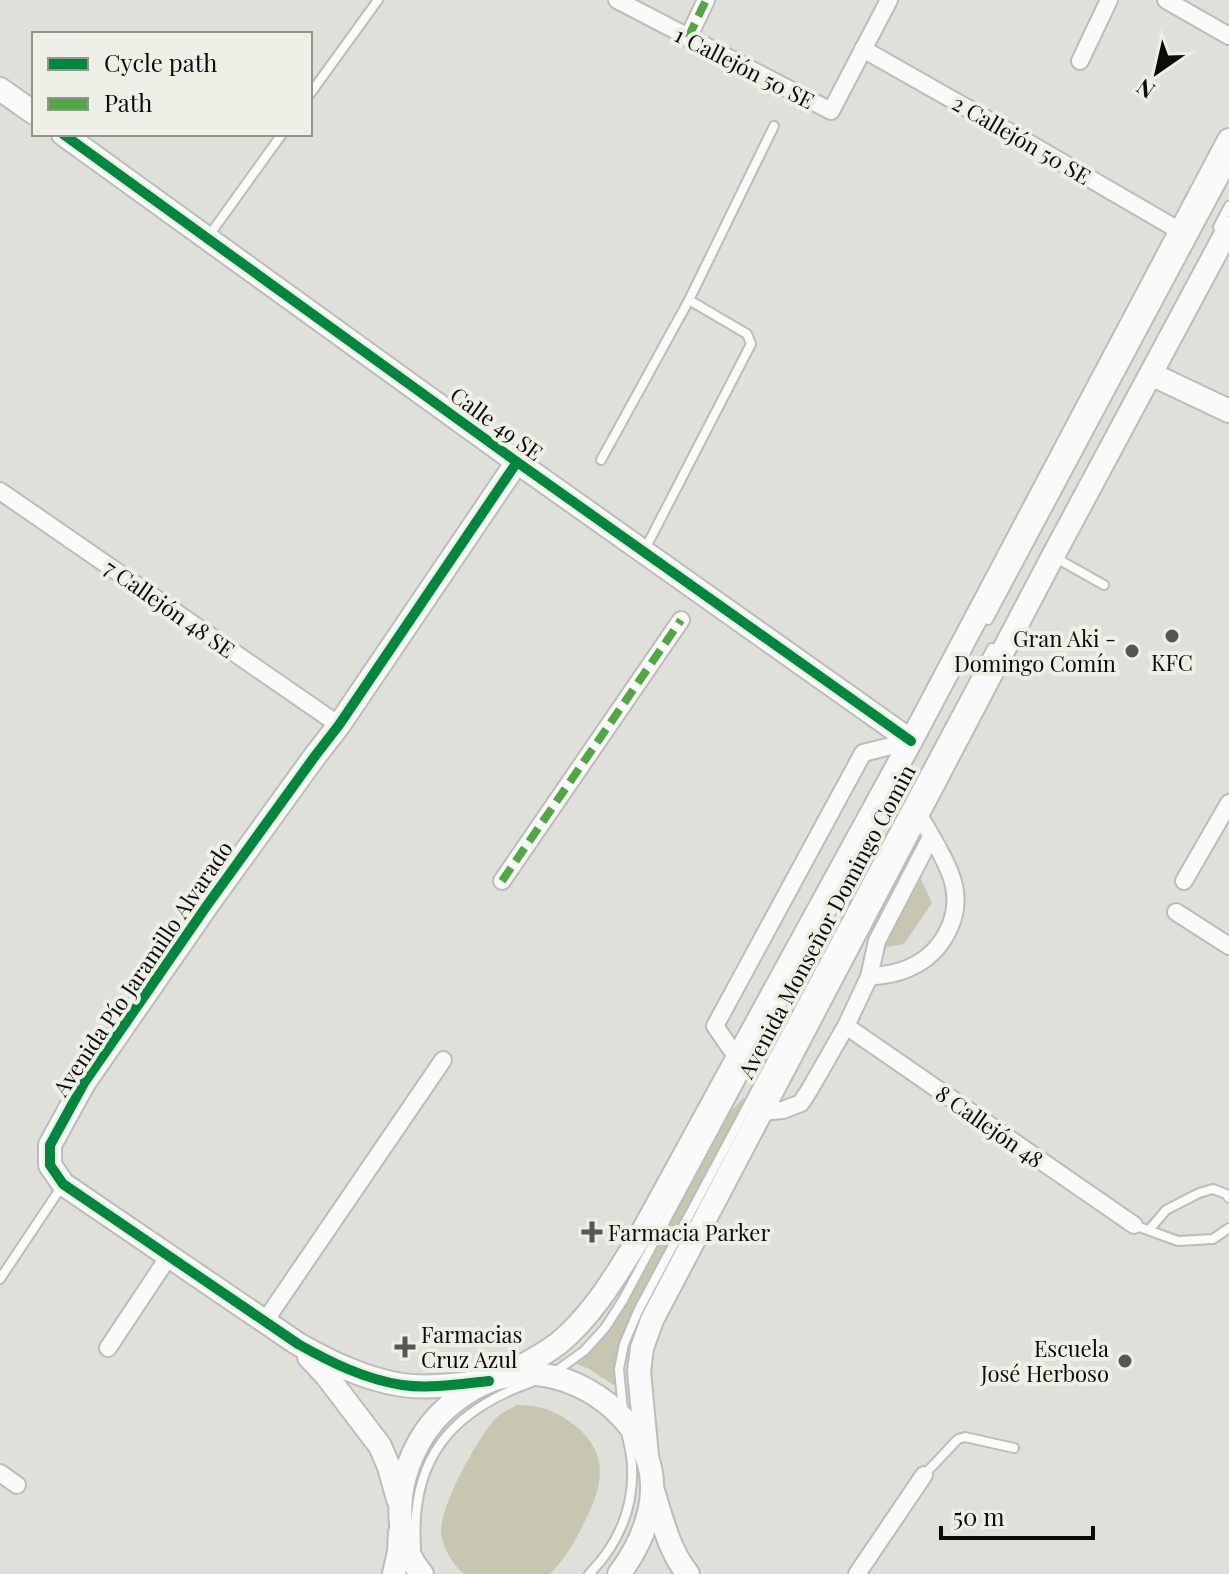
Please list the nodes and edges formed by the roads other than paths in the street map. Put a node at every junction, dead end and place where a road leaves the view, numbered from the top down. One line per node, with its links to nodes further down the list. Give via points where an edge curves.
1 (378, 0): 12 (lane)
2 (617, 0): 8 (street, 1 Callejón 50 SE)
3 (706, 0): 8 (street)
4 (889, 0): 9 (street)
5 (1109, 0): 10 (street)
6 (1166, 0): 7 (street)
7 (1229, 36)
8 (688, 38): 9 (street, 1 Callejón 50 SE, via 831,111)
9 (863, 49): 20 (street, 2 Callejón 50 SE)
10 (1080, 61)
11 (0, 89): 13 (main road)
12 (312, 91)
13 (32, 112)
14 (774, 126): 23 (lane)
15 (66, 136): 22 (main road, Calle 49 SE)
16 (281, 136): 22 (lane)
17 (1229, 140): 20 (main road, Avenida Monseñor Domingo Comin)
18 (1229, 169): 33 (lane)
19 (1229, 206): 21 (lane, Avenida Monseñor Domingo Comin)
20 (1180, 231): 36 (main road, Avenida Monseñor Domingo Comin)
21 (1222, 231): 24 (main road, Avenida Monseñor Domingo Comin)
22 (207, 238): 27 (main road, Calle 49 SE)
23 (689, 300): 26 (lane); 29 (lane, via 747,334 751,344)
24 (1151, 374): 25 (main road); 30 (main road, Avenida Monseñor Domingo Comin)
25 (1229, 411)
26 (601, 460)
27 (517, 462): 29 (main road, Calle 49 SE); 35 (main road, Avenida Pío Jaramillo Alvarado)
28 (0, 491): 35 (street, 7 Callejón 48 SE)
29 (644, 552): 36 (main road, Calle 49 SE)
30 (1053, 556): 31 (lane); 38 (main road, Avenida Monseñor Domingo Comin)
31 (1104, 585)
32 (681, 620): 41 (street)
33 (985, 625)
34 (1000, 633): 61 (lane, Avenida Monseñor Domingo Comin, via 638,1311 619,1369)
35 (339, 725): 50 (main road, Avenida Pío Jaramillo Alvarado, via 84,1083 50,1145 50,1165)
36 (911, 741): 47 (main road, Avenida Monseñor Domingo Comin); 47 (street, Avenida Monseñor Domingo Comin, via 863,753 715,1026)
37 (1229, 803): 42 (street)
38 (918, 813): 40 (street, Avenida Monseñor Domingo Comin); 49 (main road, Avenida Monseñor Domingo Comin)
39 (882, 817): 59 (lane, Avenida Monseñor Domingo Comin, via 623,1300 584,1351)
40 (931, 837): 45 (street, Avenida Monseñor Domingo Comin, via 877,941); 45 (street, Avenida Monseñor Domingo Comin, via 953,882 956,902 948,932 933,953 913,967)
41 (502, 881)
42 (1184, 881)
43 (1176, 912): 44 (street)
44 (1229, 946)
45 (869, 977): 46 (street, Avenida Monseñor Domingo Comin)
46 (846, 1026): 49 (street, Avenida Monseñor Domingo Comin, via 801,1103); 52 (street, 8 Callejón 48)
47 (738, 1059): 60 (main road, Avenida Monseñor Domingo Comin, via 612,1283 558,1343)
48 (443, 1060): 56 (street)
49 (762, 1112): 63 (main road, Avenida Monseñor Domingo Comin, via 642,1348 639,1371)
50 (63, 1184): 54 (main road); 55 (lane)
51 (1229, 1198): 52 (lane, via 1213,1189 1199,1193)
52 (1142, 1227): 53 (lane, via 1178,1241 1213,1239)
53 (1229, 1228)
54 (169, 1256): 56 (main road); 58 (street)
55 (0, 1279)
56 (265, 1321): 57 (main road)
57 (298, 1344): 60 (main road, via 333,1363 403,1385); 68 (main road, via 372,1434 389,1467)
58 (108, 1348)
59 (549, 1377): 60 (main road); 61 (main road, via 590,1391); 69 (lane, Avenida Monseñor Domingo Comin, via 479,1406 438,1445 416,1499)
60 (497, 1378): 68 (main road, Avenida Monseñor Domingo Comin, via 449,1405 426,1432 409,1462)
61 (624, 1419): 63 (main road); 71 (lane, Avenida Monseñor Domingo Comin, via 633,1466 630,1503 622,1530)
62 (1014, 1448): 65 (lane, via 958,1439)
63 (647, 1456): 67 (main road, Avenida Monseñor Domingo Comin)
64 (0, 1473): 66 (street)
65 (924, 1475): 74 (street)
66 (17, 1485)
67 (652, 1486): 72 (main road, via 642,1536); 73 (main road, via 671,1544)
68 (400, 1517): 69 (main road); 70 (main road)
69 (418, 1572)
70 (394, 1574)
71 (589, 1574)
72 (619, 1574)
73 (688, 1574)
74 (857, 1574)

